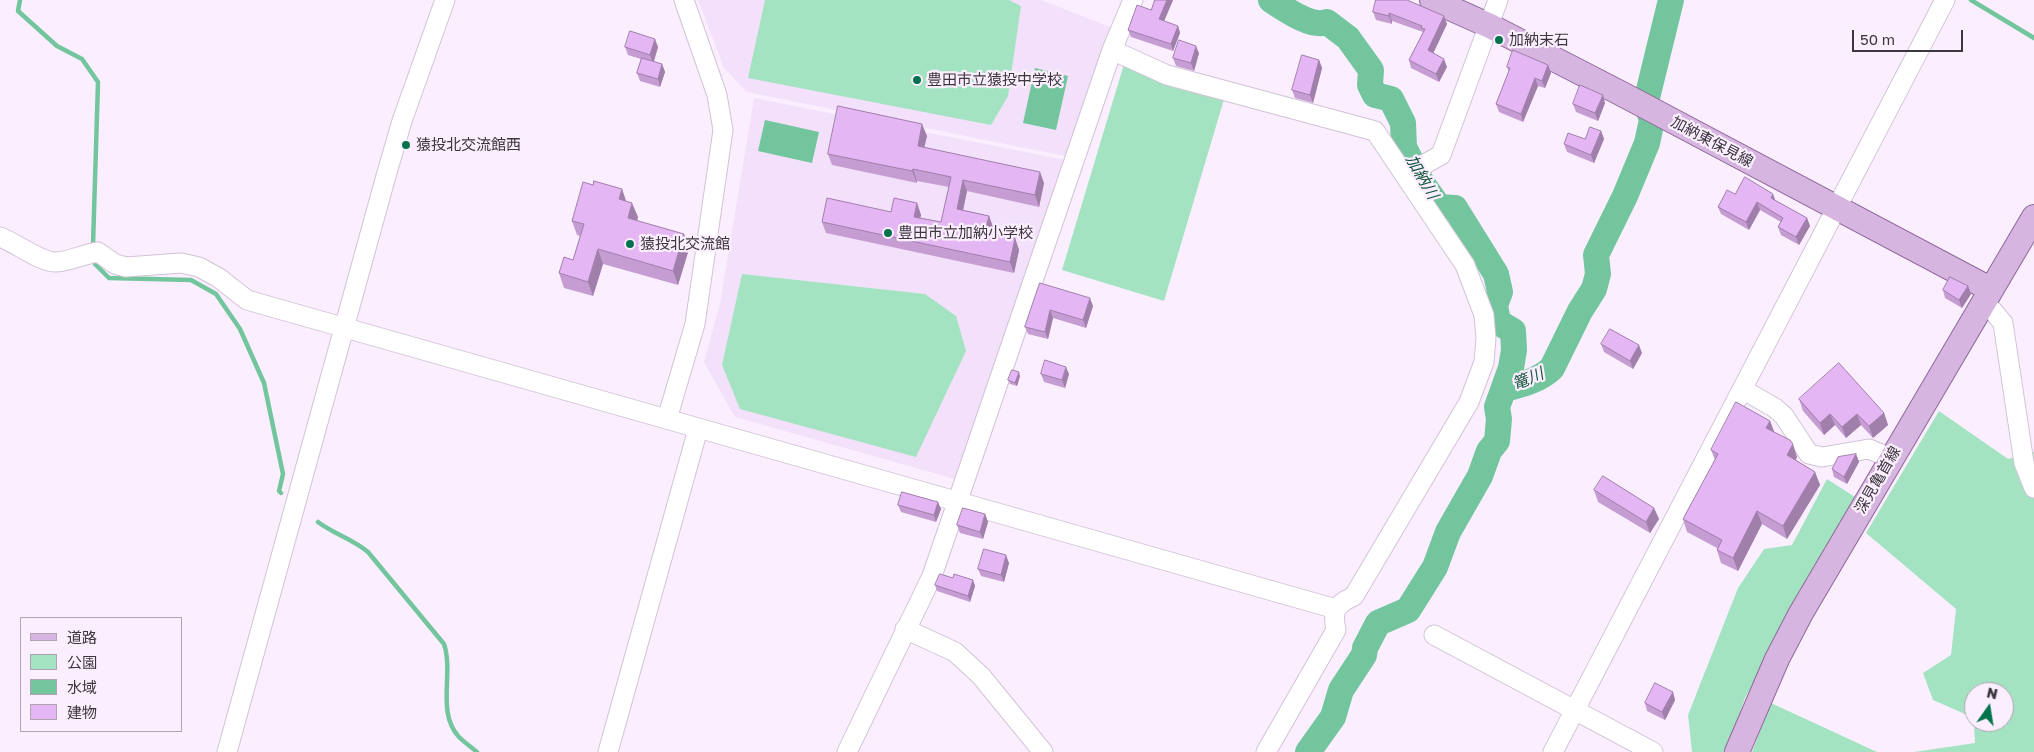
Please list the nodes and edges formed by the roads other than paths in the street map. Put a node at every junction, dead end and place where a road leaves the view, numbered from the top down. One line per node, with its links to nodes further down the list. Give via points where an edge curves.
1 (445, 0): 14 (street, via 402,121)
2 (684, 0): 16 (street, via 717,96 723,130 695,324)
3 (1133, 0): 8 (street)
4 (1432, 0): 7 (main road, 加納東保見線)
5 (1498, 0): 7 (street)
6 (1945, 0): 10 (street)
7 (1490, 26): 9 (street, via 1441,155); 10 (main road, 加納東保見線)
8 (1112, 50): 9 (street, via 1168,75 1375,131); 20 (street)
9 (1408, 173): 21 (street, via 1466,265 1484,315 1484,362 1469,402 1354,596 1341,602)
10 (1837, 208): 13 (main road, 加納東保見線); 15 (street)
11 (2034, 217): 13 (main road, 深見亀首線)
12 (0, 237): 14 (street, via 47,261 98,252 115,264 126,266 180,262 200,267 248,300)
13 (1986, 296): 18 (main road, 深見亀首線); 19 (street, via 2003,324 2024,463)
14 (344, 328): 16 (street); 25 (street)
15 (1742, 389): 18 (street, via 1784,416 1809,454 1822,457 1869,450); 24 (street)
16 (667, 419): 17 (street)
17 (698, 429): 20 (street); 26 (street)
18 (1890, 458): 32 (main road, 深見亀首線, via 1777,659)
19 (2034, 488)
20 (957, 502): 21 (street); 22 (street, via 932,576)
21 (1336, 610): 29 (street, via 1333,615 1336,630)
22 (905, 629): 27 (street); 28 (street, via 955,652 982,676)
23 (1434, 635): 24 (street)
24 (1573, 711): 30 (street); 31 (street)
25 (227, 752)
26 (608, 752)
27 (847, 752)
28 (1043, 752)
29 (1266, 752)
30 (1553, 752)
31 (1653, 752)
32 (1737, 752)

